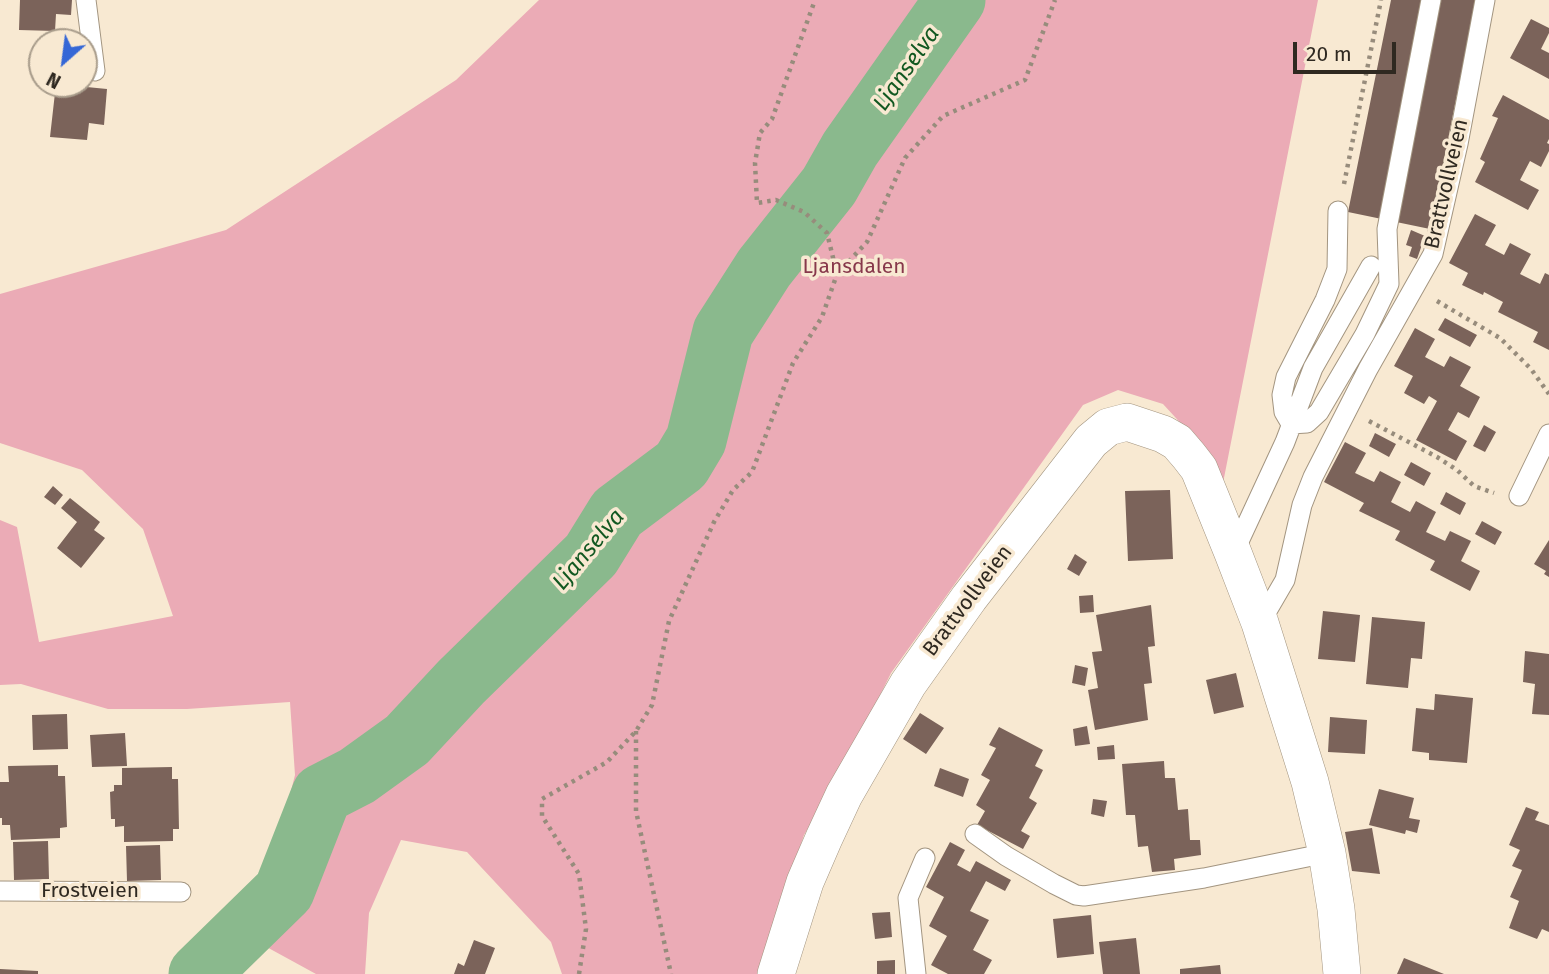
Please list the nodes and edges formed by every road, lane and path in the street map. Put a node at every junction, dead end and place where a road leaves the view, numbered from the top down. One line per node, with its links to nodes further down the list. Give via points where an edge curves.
1 (86, 0): 7 (lane)
2 (816, 0): 10 (path, via 772,119 760,133 755,163 757,203 776,200 804,212 827,233)
3 (1055, 0): 10 (path, via 1026,80 943,116 905,158 867,242)
4 (1381, 0): 8 (path)
5 (1431, 0): 14 (lane, via 1387,229 1389,284 1319,412 1307,423)
6 (1485, 0): 11 (lane, Brattvollveien, via 1433,254)
7 (90, 28)
8 (1338, 211): 14 (lane, via 1337,269 1286,377 1282,395)
9 (1371, 266): 14 (lane, via 1313,368)
10 (836, 274): 20 (path, via 822,317 793,363 752,472 733,491 714,522 669,621 652,705)
11 (1415, 289): 12 (path, via 1500,338); 13 (lane, Brattvollveien)
12 (1549, 394)
13 (1347, 410): 16 (path, via 1437,457 1475,486); 19 (lane, Brattvollveien, via 1302,505 1285,580)
14 (1291, 424): 18 (lane)
15 (1549, 434): 17 (lane)
16 (1499, 495)
17 (1519, 496)
18 (1233, 553): 19 (street, Brattvollveien); 28 (street, Brattvollveien, via 1199,469 1177,442 1127,422 1108,426 1091,441 968,598 882,726 824,838)
19 (1260, 623): 22 (street, Brattvollveien, via 1310,782)
20 (636, 731): 26 (path, via 607,762 542,799 542,816 579,874 586,929); 27 (path, via 636,811)
21 (975, 834): 22 (lane, via 1054,884 1084,896)
22 (1327, 853): 30 (street, Brattvollveien)
23 (925, 858): 29 (lane, via 908,898)
24 (0, 891): 25 (lane, Frostveien)
25 (181, 892)
26 (579, 974)
27 (671, 974)
28 (776, 974)
29 (916, 974)
30 (1342, 974)

